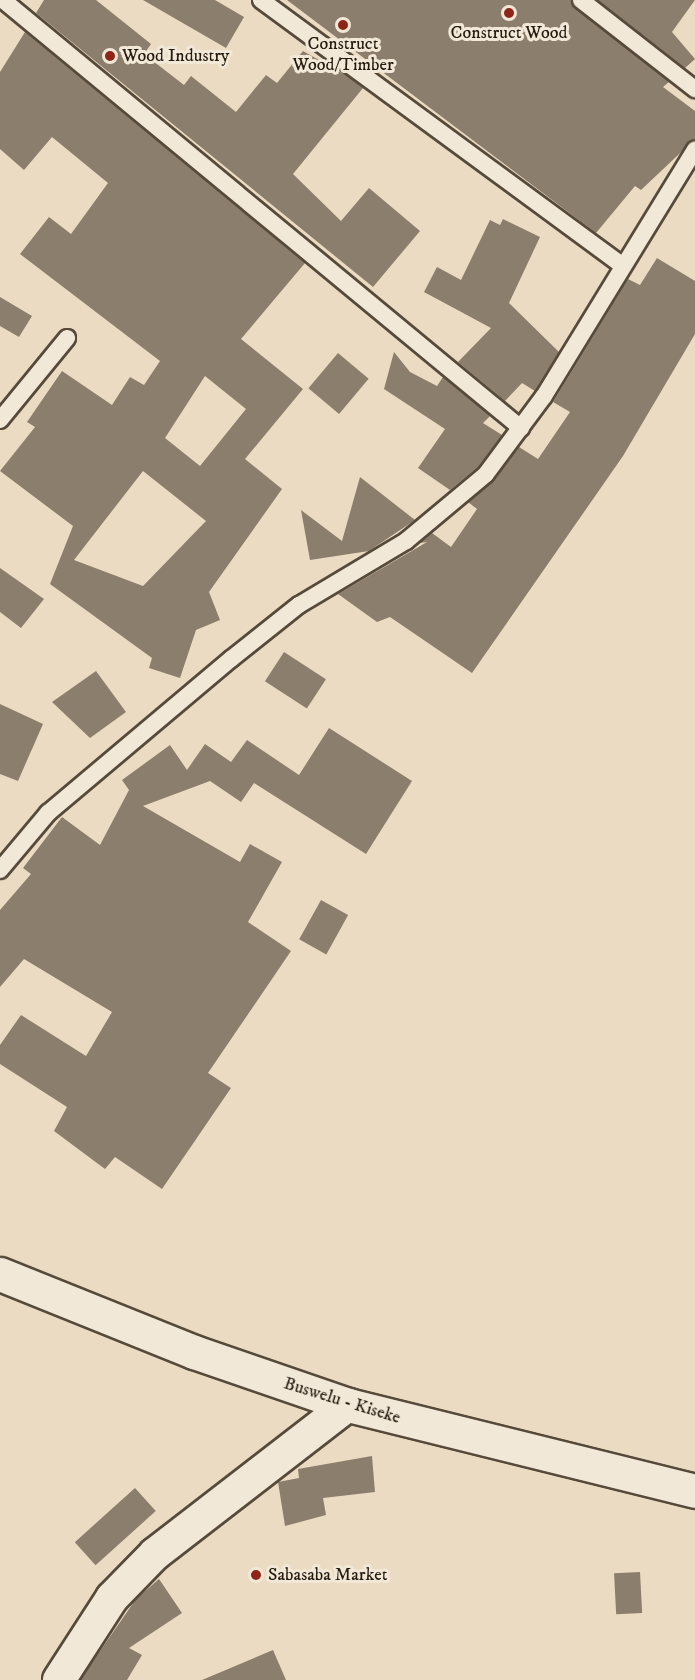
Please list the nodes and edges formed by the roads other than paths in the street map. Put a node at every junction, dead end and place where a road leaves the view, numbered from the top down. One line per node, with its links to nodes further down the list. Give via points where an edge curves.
1 (3, 0): 9 (lane)
2 (261, 0): 6 (lane)
3 (581, 0): 4 (lane)
4 (695, 89)
5 (695, 150): 6 (lane)
6 (622, 265): 9 (lane)
7 (67, 338): 8 (lane)
8 (0, 420)
9 (521, 428): 10 (lane, via 486,474 443,511 406,541 299,605 231,659 48,813)
10 (0, 870)
11 (0, 1274): 12 (main road, Buswelu - Kiseke, via 194,1352)
12 (348, 1405): 13 (main road, Buswelu - Kiseke); 14 (street, via 155,1554 112,1598)
13 (695, 1491)
14 (59, 1680)

